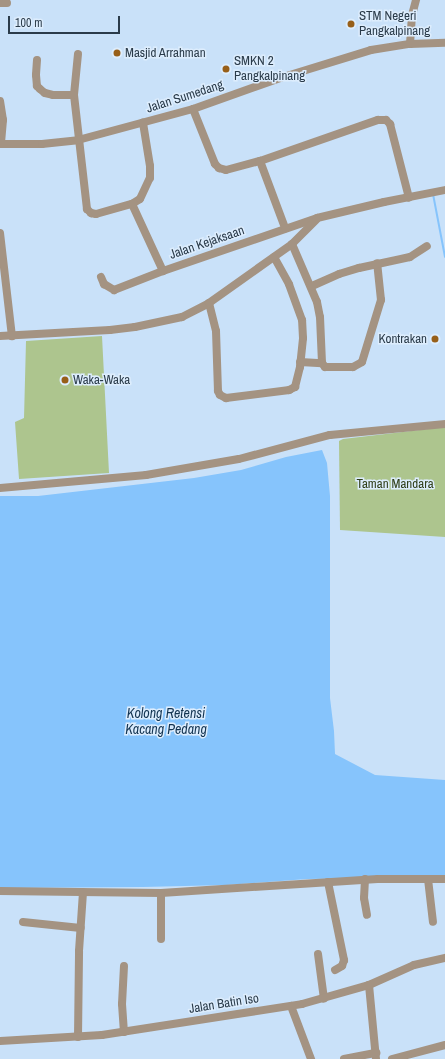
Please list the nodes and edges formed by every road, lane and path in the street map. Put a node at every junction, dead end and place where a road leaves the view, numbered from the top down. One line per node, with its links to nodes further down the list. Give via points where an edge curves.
1 (416, 0): 3 (street)
2 (445, 43): 3 (street, Jalan Sumedang)
3 (410, 44): 8 (street, Jalan Sumedang, via 371,50)
4 (78, 54): 6 (street)
5 (37, 60): 6 (street, via 37,86 40,89 53,95)
6 (74, 95): 10 (street)
7 (0, 101): 11 (street, via 3,120)
8 (193, 109): 9 (street, Jalan Sumedang); 12 (street, via 215,164 219,168 226,170)
9 (144, 123): 10 (street, Jalan Sumedang); 15 (street, via 150,178 140,198)
10 (78, 140): 11 (street, Jalan Sumedang, via 42,144); 15 (street, via 87,209 90,213 96,214)
11 (1, 144)
12 (260, 161): 14 (street, via 382,120 390,124); 17 (street)
13 (445, 190): 14 (street, Jalan Kejaksaan)
14 (409, 198): 16 (street, Jalan Kejaksaan)
15 (132, 204): 23 (street, Jalan Kejaksaan)
16 (317, 218): 17 (street, Jalan Kejaksaan); 19 (street)
17 (285, 228): 23 (street, Jalan Kejaksaan)
18 (0, 233): 28 (street)
19 (292, 244): 21 (street); 25 (street)
20 (427, 246): 22 (street, via 410,257)
21 (274, 257): 26 (street); 29 (street, via 291,290 302,320)
22 (377, 263): 25 (street, via 339,274); 30 (street, via 381,300 362,362 353,367 325,367)
23 (163, 271): 24 (street, via 114,290 104,284)
24 (101, 277)
25 (312, 286): 30 (street, via 320,317)
26 (209, 303): 28 (street, via 182,317 135,327); 29 (street, via 216,331 220,395 226,398 289,390 295,387)
27 (0, 336): 28 (street)
28 (12, 336)
29 (300, 362): 30 (street)
30 (322, 363)
31 (445, 424): 32 (street, via 330,435 239,459 146,475)
32 (0, 488)
33 (365, 879): 34 (street); 36 (street); 40 (street, via 364,898)
34 (428, 879): 35 (street); 42 (street)
35 (445, 879)
36 (328, 882): 39 (street); 48 (street, via 344,960 342,966)
37 (0, 891): 38 (street)
38 (84, 892): 39 (street); 43 (street)
39 (161, 893): 44 (street)
40 (367, 915)
41 (23, 922): 43 (street)
42 (433, 922)
43 (80, 928): 53 (street)
44 (161, 939)
45 (318, 954): 50 (street)
46 (445, 958): 49 (street, Jalan Batin Iso, via 414,965)
47 (124, 966): 52 (street)
48 (335, 970)
49 (369, 985): 50 (street, Jalan Batin Iso); 57 (street)
50 (324, 999): 51 (street, Jalan Batin Iso)
51 (291, 1006): 52 (street, Jalan Batin Iso); 58 (street)
52 (124, 1032): 53 (street, Jalan Batin Iso)
53 (78, 1037): 54 (street, Jalan Batin Iso)
54 (0, 1041)
55 (445, 1046): 56 (street)
56 (423, 1055): 60 (street)
57 (376, 1056): 59 (street)
58 (311, 1059)
59 (344, 1059)
60 (392, 1059)

